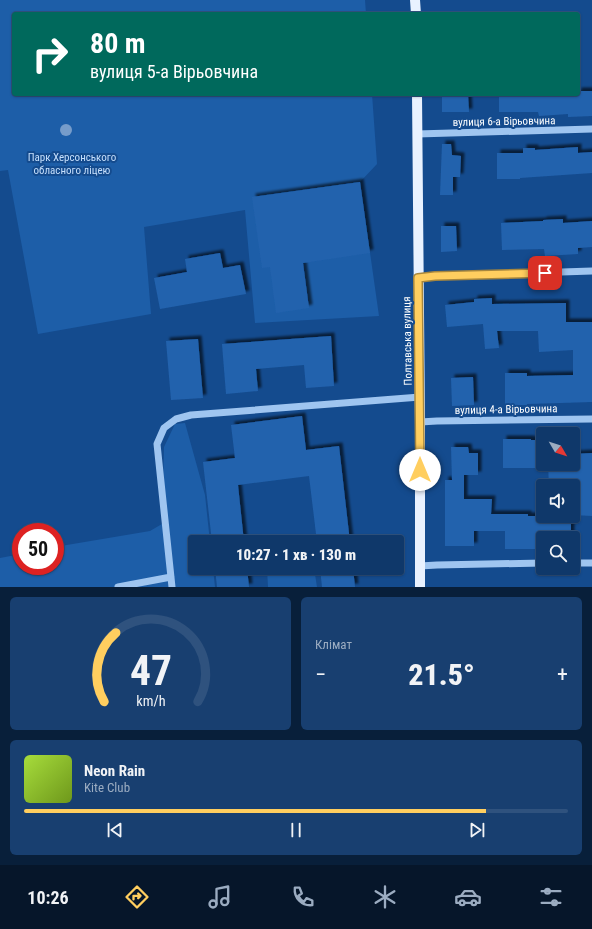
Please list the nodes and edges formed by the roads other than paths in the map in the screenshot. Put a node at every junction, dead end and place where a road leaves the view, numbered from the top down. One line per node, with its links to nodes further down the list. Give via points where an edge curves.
1 (415, 0): 2 (main road)
2 (416, 12)
3 (417, 96): 5 (main road, Полтавська вулиця)
4 (592, 129): 5 (street, вулиця 6-а Вірьовчина)
5 (417, 134): 7 (main road, Полтавська вулиця)
6 (592, 271): 7 (street)
7 (418, 278): 8 (main road, Полтавська вулиця)
8 (420, 397): 10 (main road, Полтавська вулиця); 15 (street, via 176,419 164,428 157,444)
9 (592, 419): 10 (street, вулиця 4-а Вірьовчинa)
10 (420, 422): 14 (main road, Полтавська вулиця)
11 (536, 563): 14 (street)
12 (580, 563): 13 (street)
13 (592, 563)
14 (420, 566): 18 (main road, Полтавська вулиця)
15 (171, 577): 16 (street); 17 (street)
16 (118, 587)
17 (172, 587)
18 (420, 587)

